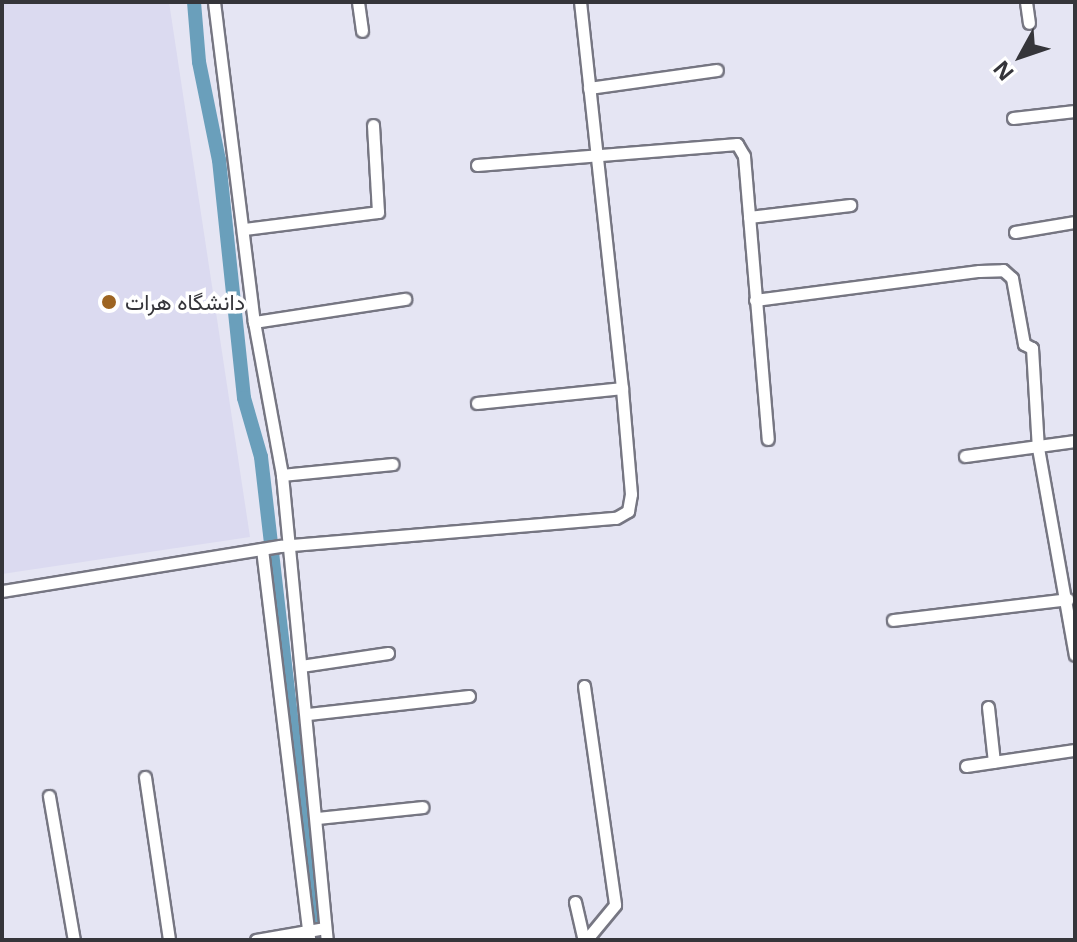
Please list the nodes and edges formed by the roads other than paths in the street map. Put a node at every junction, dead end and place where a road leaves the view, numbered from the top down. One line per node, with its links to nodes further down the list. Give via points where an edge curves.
1 (214, 2): 17 (street)
2 (358, 2): 6 (street)
3 (580, 2): 8 (street)
4 (1026, 2): 5 (street)
5 (1029, 23)
6 (362, 31)
7 (717, 70): 8 (street)
8 (589, 88): 12 (street)
9 (1075, 111): 10 (street)
10 (1013, 118)
11 (373, 125): 17 (street, via 378,212)
12 (597, 154): 13 (street); 15 (street, via 737,144 744,156); 22 (street)
13 (477, 165)
14 (850, 205): 15 (street)
15 (749, 217): 20 (street)
16 (1075, 222): 18 (street)
17 (244, 229): 21 (street)
18 (1015, 232)
19 (405, 299): 21 (street)
20 (755, 300): 24 (street); 26 (street, via 1003,270 1012,278 1024,344 1032,348)
21 (254, 322): 29 (street)
22 (622, 388): 23 (street); 30 (street, via 631,494 628,511 616,518)
23 (477, 403)
24 (768, 439)
25 (1075, 441): 26 (street)
26 (1038, 448): 27 (street); 33 (street)
27 (965, 456)
28 (392, 464): 29 (street)
29 (282, 475): 30 (street)
30 (283, 546): 31 (street); 37 (street)
31 (262, 549): 32 (street); 50 (street)
32 (2, 591)
33 (1070, 591): 34 (street); 36 (street)
34 (893, 620)
35 (388, 653): 37 (street)
36 (1075, 655)
37 (301, 666): 41 (street)
38 (584, 686): 54 (street, via 615,905)
39 (469, 696): 41 (street)
40 (988, 707): 43 (street)
41 (308, 714): 48 (street)
42 (1075, 750): 43 (street)
43 (994, 762): 44 (street)
44 (966, 766)
45 (145, 777): 52 (street)
46 (49, 796): 51 (street)
47 (422, 807): 48 (street)
48 (318, 818): 50 (street)
49 (575, 902): 54 (street)
50 (318, 935): 53 (street)
51 (74, 940)
52 (169, 940)
53 (256, 940)
54 (585, 940)

